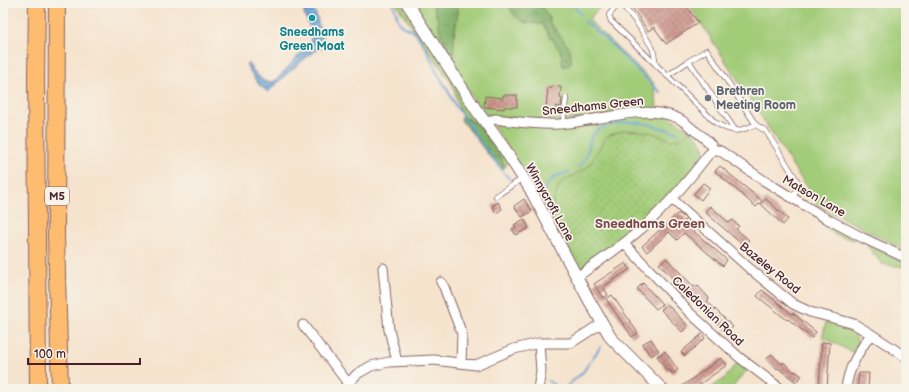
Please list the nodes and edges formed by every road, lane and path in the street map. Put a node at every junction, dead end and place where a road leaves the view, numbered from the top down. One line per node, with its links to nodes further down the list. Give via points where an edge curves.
1 (37, 3): 30 (highway, M5)
2 (58, 3): 31 (highway, M5, via 56,235)
3 (409, 5): 9 (street, Winnycroft Lane)
4 (689, 61): 6 (lane); 10 (lane, via 707,50); 11 (lane)
5 (656, 65): 5 (lane, via 653,49 637,23 624,7 619,5 609,15 611,21); 6 (lane)
6 (667, 76): 11 (lane, via 716,123)
7 (566, 98): 8 (lane)
8 (563, 123): 9 (street, Sneedhams Green, via 541,124 495,119); 12 (street, Sneedhams Green, via 645,112 664,113 677,117)
9 (486, 124): 13 (street, Winnycroft Lane)
10 (756, 125): 11 (lane); 15 (lane, via 766,131 798,182)
11 (735, 130)
12 (714, 150): 15 (street, Matson Lane, via 722,152); 16 (street)
13 (523, 178): 14 (lane); 20 (street, Winnycroft Lane)
14 (496, 196)
15 (793, 198): 18 (street, Matson Lane, via 863,238)
16 (672, 199): 17 (street); 24 (street, Bazeley Road, via 793,304 810,312 854,324)
17 (624, 243): 20 (street); 34 (street, Caledonian Road, via 690,313 740,358)
18 (906, 258)
19 (383, 268): 27 (street, via 389,330)
20 (577, 277): 22 (street, Winnycroft Lane)
21 (441, 282): 28 (street, via 462,334)
22 (602, 323): 25 (street, via 571,343); 33 (street, Winnycroft Lane, via 611,338)
23 (303, 325): 29 (street)
24 (871, 334): 26 (street, Bazeley Road); 35 (street, via 852,365)
25 (539, 344): 28 (street, via 514,349 476,365); 32 (street, via 541,371)
26 (906, 358)
27 (397, 362): 28 (street, via 434,360); 29 (street, via 371,366)
28 (461, 363)
29 (345, 386)
30 (38, 389)
31 (60, 389)
32 (538, 389)
33 (662, 389)
34 (781, 389)
35 (846, 389)

